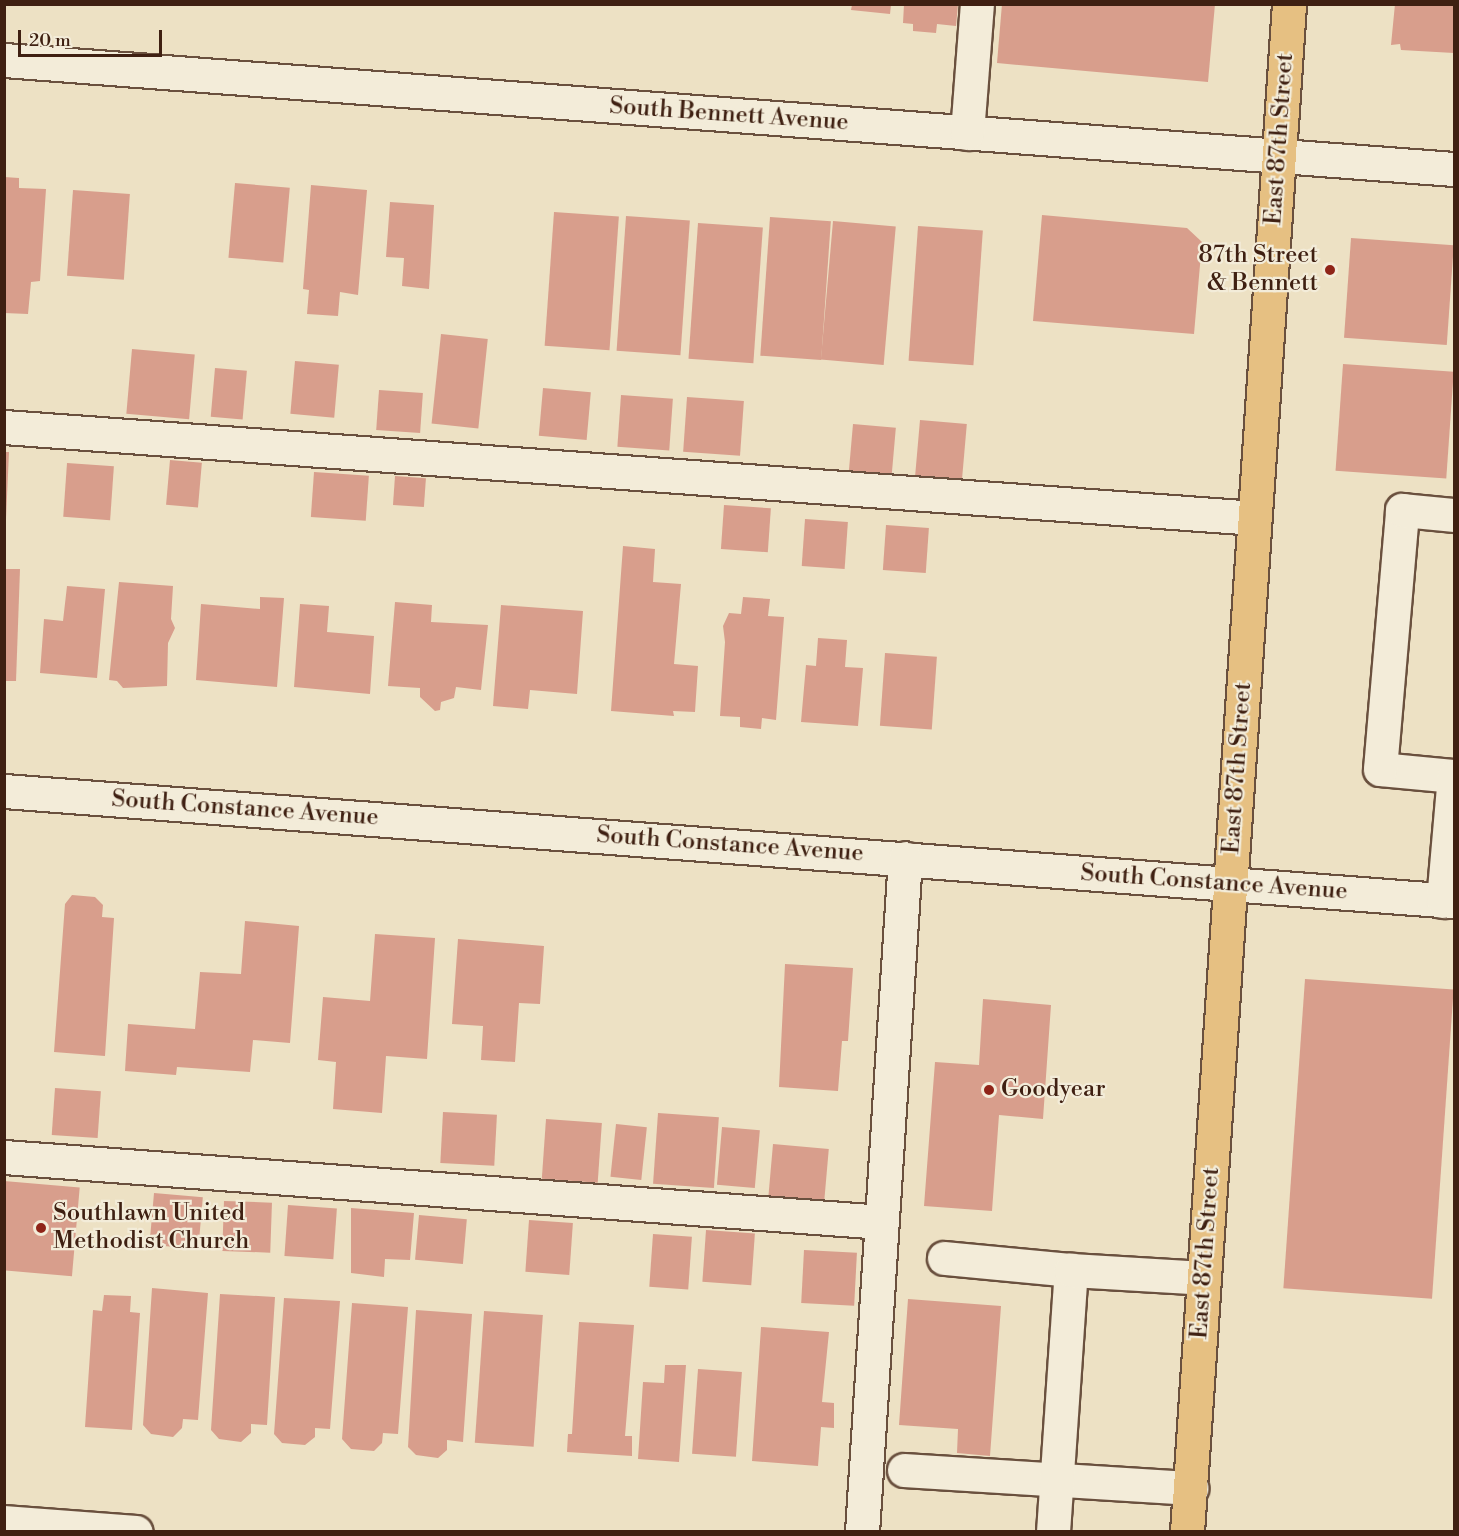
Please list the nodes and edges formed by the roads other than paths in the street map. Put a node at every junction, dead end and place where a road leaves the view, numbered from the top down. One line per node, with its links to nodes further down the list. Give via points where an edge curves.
1 (977, 4): 4 (street)
2 (1289, 4): 5 (main road, East 87th Street)
3 (4, 60): 4 (street, South Bennett Avenue)
4 (967, 133): 5 (street, South Bennett Avenue)
5 (1279, 157): 6 (street, South Bennett Avenue); 9 (main road, East 87th Street)
6 (1455, 169)
7 (4, 427): 9 (street)
8 (1455, 515): 10 (street, via 1402,510 1380,769)
9 (1255, 518): 13 (main road, East 87th Street)
10 (1454, 776): 14 (street)
11 (4, 791): 12 (street, South Constance Avenue)
12 (905, 858): 13 (street, South Constance Avenue); 16 (street)
13 (1230, 886): 14 (street, South Constance Avenue); 19 (main road, East 87th Street)
14 (1449, 901)
15 (4, 1157): 16 (street)
16 (882, 1222): 26 (street)
17 (944, 1258): 18 (street)
18 (1071, 1270): 19 (street); 21 (street)
19 (1204, 1278): 22 (main road, East 87th Street)
20 (904, 1470): 21 (street)
21 (1056, 1480): 22 (street); 27 (street)
22 (1191, 1488): 28 (main road, East 87th Street)
23 (4, 1522): 24 (street)
24 (91, 1530): 25 (street)
25 (136, 1532)
26 (862, 1532)
27 (1053, 1532)
28 (1187, 1532)

